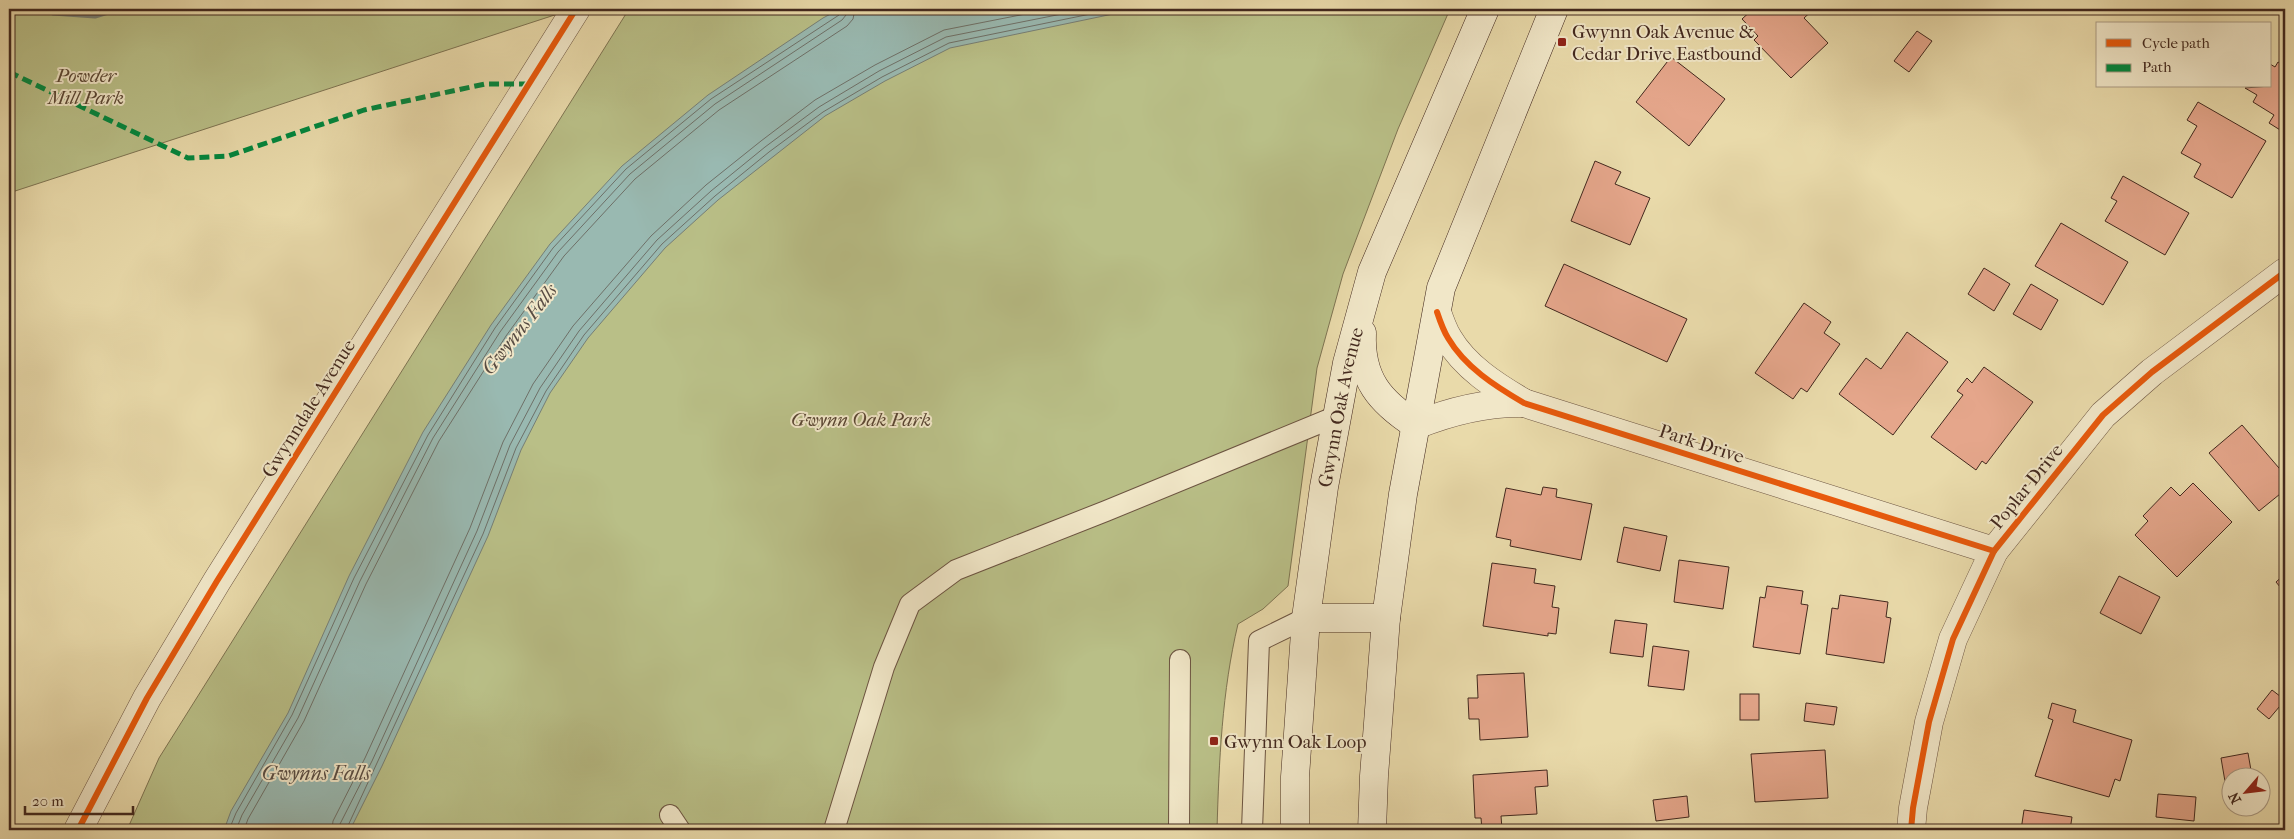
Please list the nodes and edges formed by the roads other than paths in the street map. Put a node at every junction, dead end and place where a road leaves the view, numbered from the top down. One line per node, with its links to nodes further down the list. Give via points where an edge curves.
1 (576, 9): 14 (street, Gwynndale Avenue, via 217,581 147,698)
2 (1485, 9): 5 (street, Gwynn Oak Avenue, via 1372,272)
3 (1554, 9): 6 (street, via 1441,288)
4 (2285, 272): 10 (street, Poplar Drive, via 2152,372 2103,415)
5 (1363, 304): 8 (street, Gwynn Oak Avenue); 9 (street, via 1361,339 1366,372 1374,389 1390,408)
6 (1437, 312): 7 (street, Park Drive, via 1447,337 1464,358 1490,382); 9 (street)
7 (1524, 403): 9 (street, Park Drive, via 1468,408); 10 (street, Park Drive)
8 (1337, 416): 11 (street, Gwynn Oak Avenue); 15 (lane, via 956,570 910,604 884,667)
9 (1416, 425): 12 (street, via 1402,494)
10 (1994, 551): 20 (street, Poplar Drive, via 1953,639 1929,722)
11 (1306, 618): 12 (street); 17 (lane, via 1258,641); 18 (street, Gwynn Oak Avenue, via 1295,778)
12 (1386, 618): 19 (street)
13 (1180, 660): 16 (lane)
14 (78, 830)
15 (834, 830)
16 (1179, 830)
17 (1252, 830)
18 (1295, 830)
19 (1372, 830)
20 (1911, 830)

